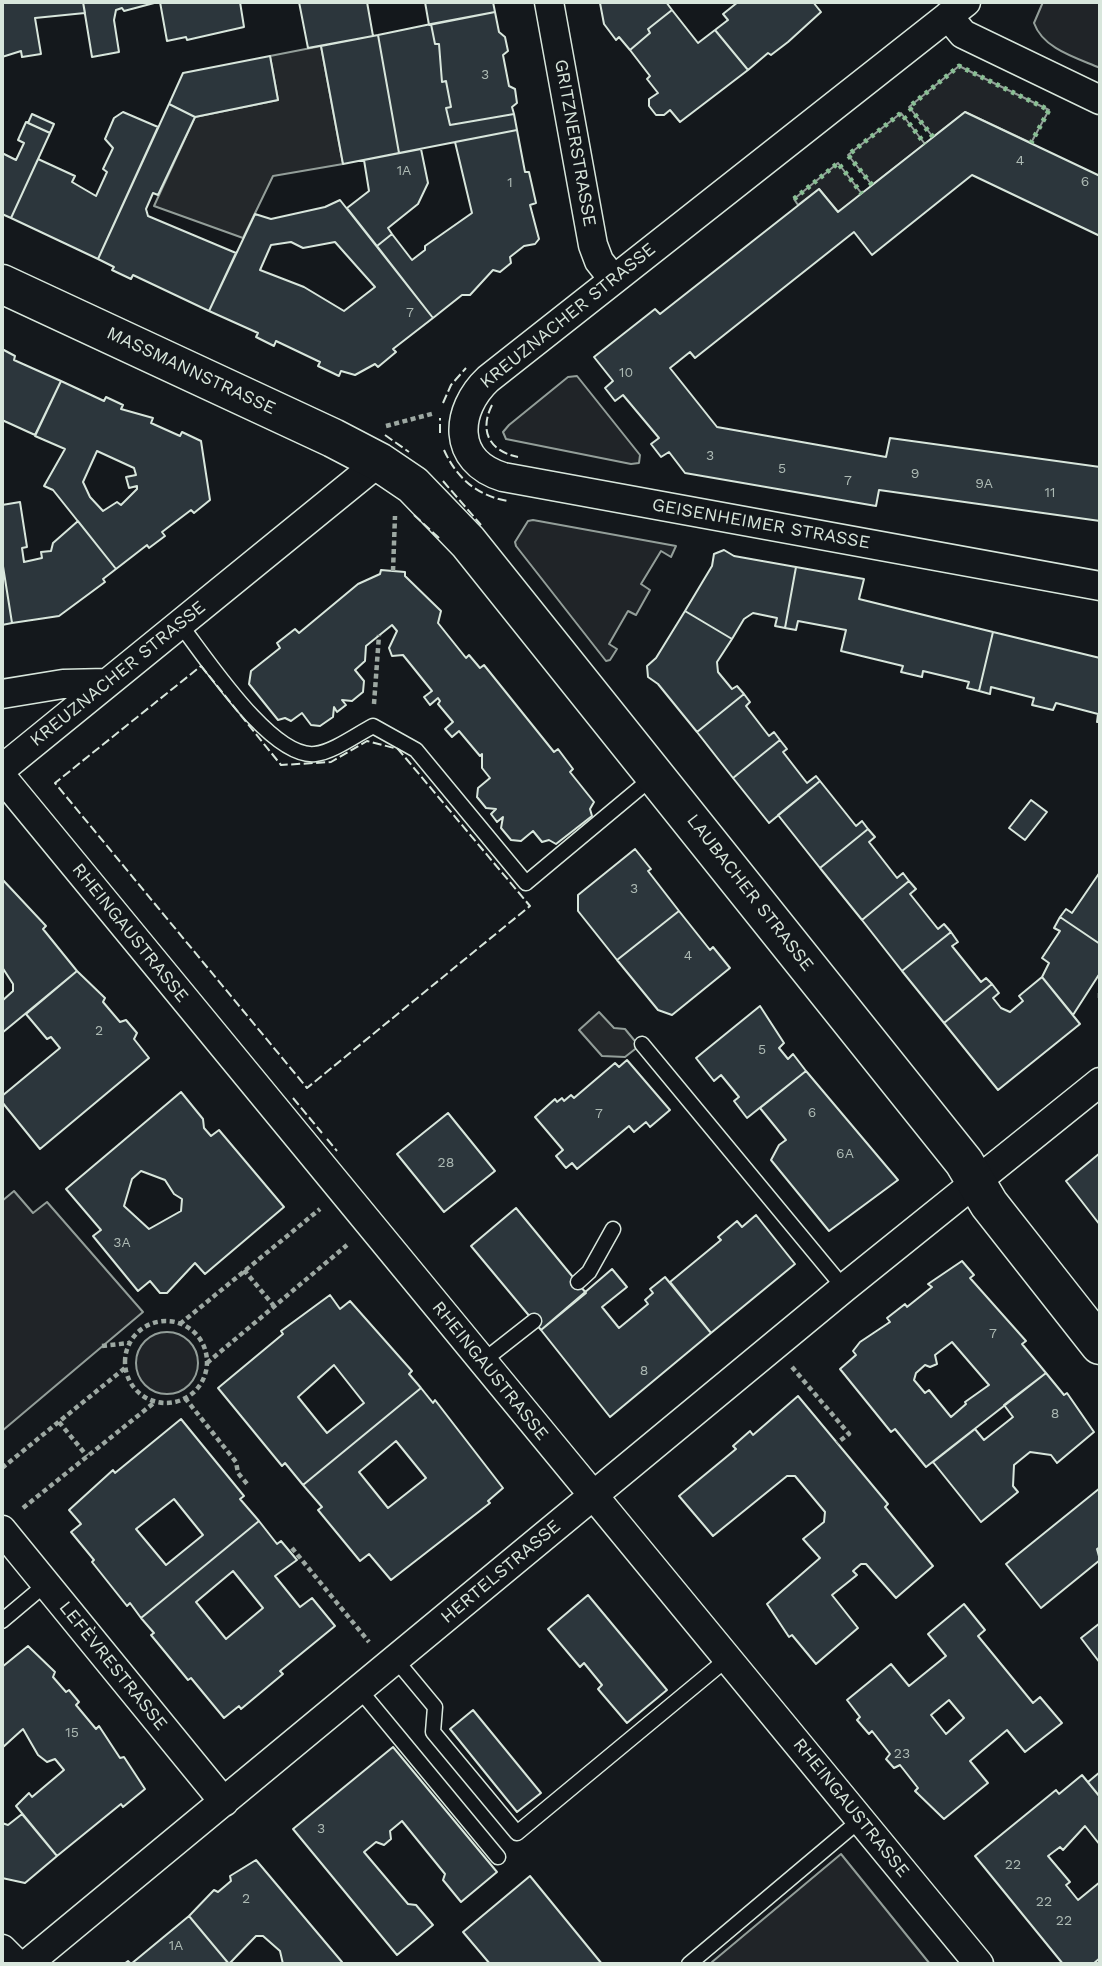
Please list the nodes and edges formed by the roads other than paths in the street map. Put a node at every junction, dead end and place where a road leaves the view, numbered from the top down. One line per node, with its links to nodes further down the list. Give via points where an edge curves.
1 (549, 2): 4 (street, GRITZNERSTRASSE, via 593,245)
2 (957, 9): 3 (street, via 963,34); 4 (street, KREUZNACHER STRASSE)
3 (1100, 100)
4 (613, 279): 6 (street, KREUZNACHER STRASSE, via 488,379 474,392)
5 (2, 284): 7 (street, MASSMANNSTRASSE)
6 (464, 414): 8 (street, GEISENHEIMER STRASSE, via 463,432 473,457 486,470 503,477)
7 (379, 461): 9 (street, KREUZNACHER STRASSE); 13 (street, LAUBACHER STRASSE, via 446,517)
8 (1100, 586)
9 (179, 624): 10 (street, KREUZNACHER STRASSE); 13 (lane, via 256,719 279,742 299,753 317,754 373,726 416,750 526,883)
10 (107, 683): 11 (street, via 63,684); 12 (street, KREUZNACHER STRASSE)
11 (2, 694)
12 (2, 769)
13 (656, 775): 17 (street, LAUBACHER STRASSE)
14 (2, 777): 23 (street, RHEINGAUSTRASSE)
15 (642, 1044): 20 (lane)
16 (1100, 1082): 17 (street, HERTELSTRASSE)
17 (976, 1182): 20 (street, HERTELSTRASSE); 22 (street, LAUBACHER STRASSE)
18 (613, 1229): 19 (lane, via 589,1272)
19 (578, 1282)
20 (844, 1288): 24 (street, HERTELSTRASSE)
21 (534, 1321): 23 (lane)
22 (1100, 1345)
23 (484, 1361): 24 (street, RHEINGAUSTRASSE)
24 (593, 1495): 28 (street, RHEINGAUSTRASSE); 29 (street, HERTELSTRASSE)
25 (10, 1521): 26 (street, LEFÈVRESTRASSE)
26 (46, 1584): 27 (lane); 31 (street, LEFÈVRESTRASSE)
27 (2, 1621)
28 (727, 1659): 29 (lane, via 517,1833 433,1732 435,1707); 32 (street, RHEINGAUSTRASSE)
29 (396, 1660): 30 (street, HERTELSTRASSE)
30 (359, 1689): 31 (street, HERTELSTRASSE); 33 (lane)
31 (224, 1802): 36 (street, HERTELSTRASSE)
32 (860, 1820): 37 (lane); 38 (street, RHEINGAUSTRASSE)
33 (498, 1857)
34 (2, 1949): 35 (street)
35 (17, 1964)
36 (27, 1964)
37 (689, 1964)
38 (979, 1964)

